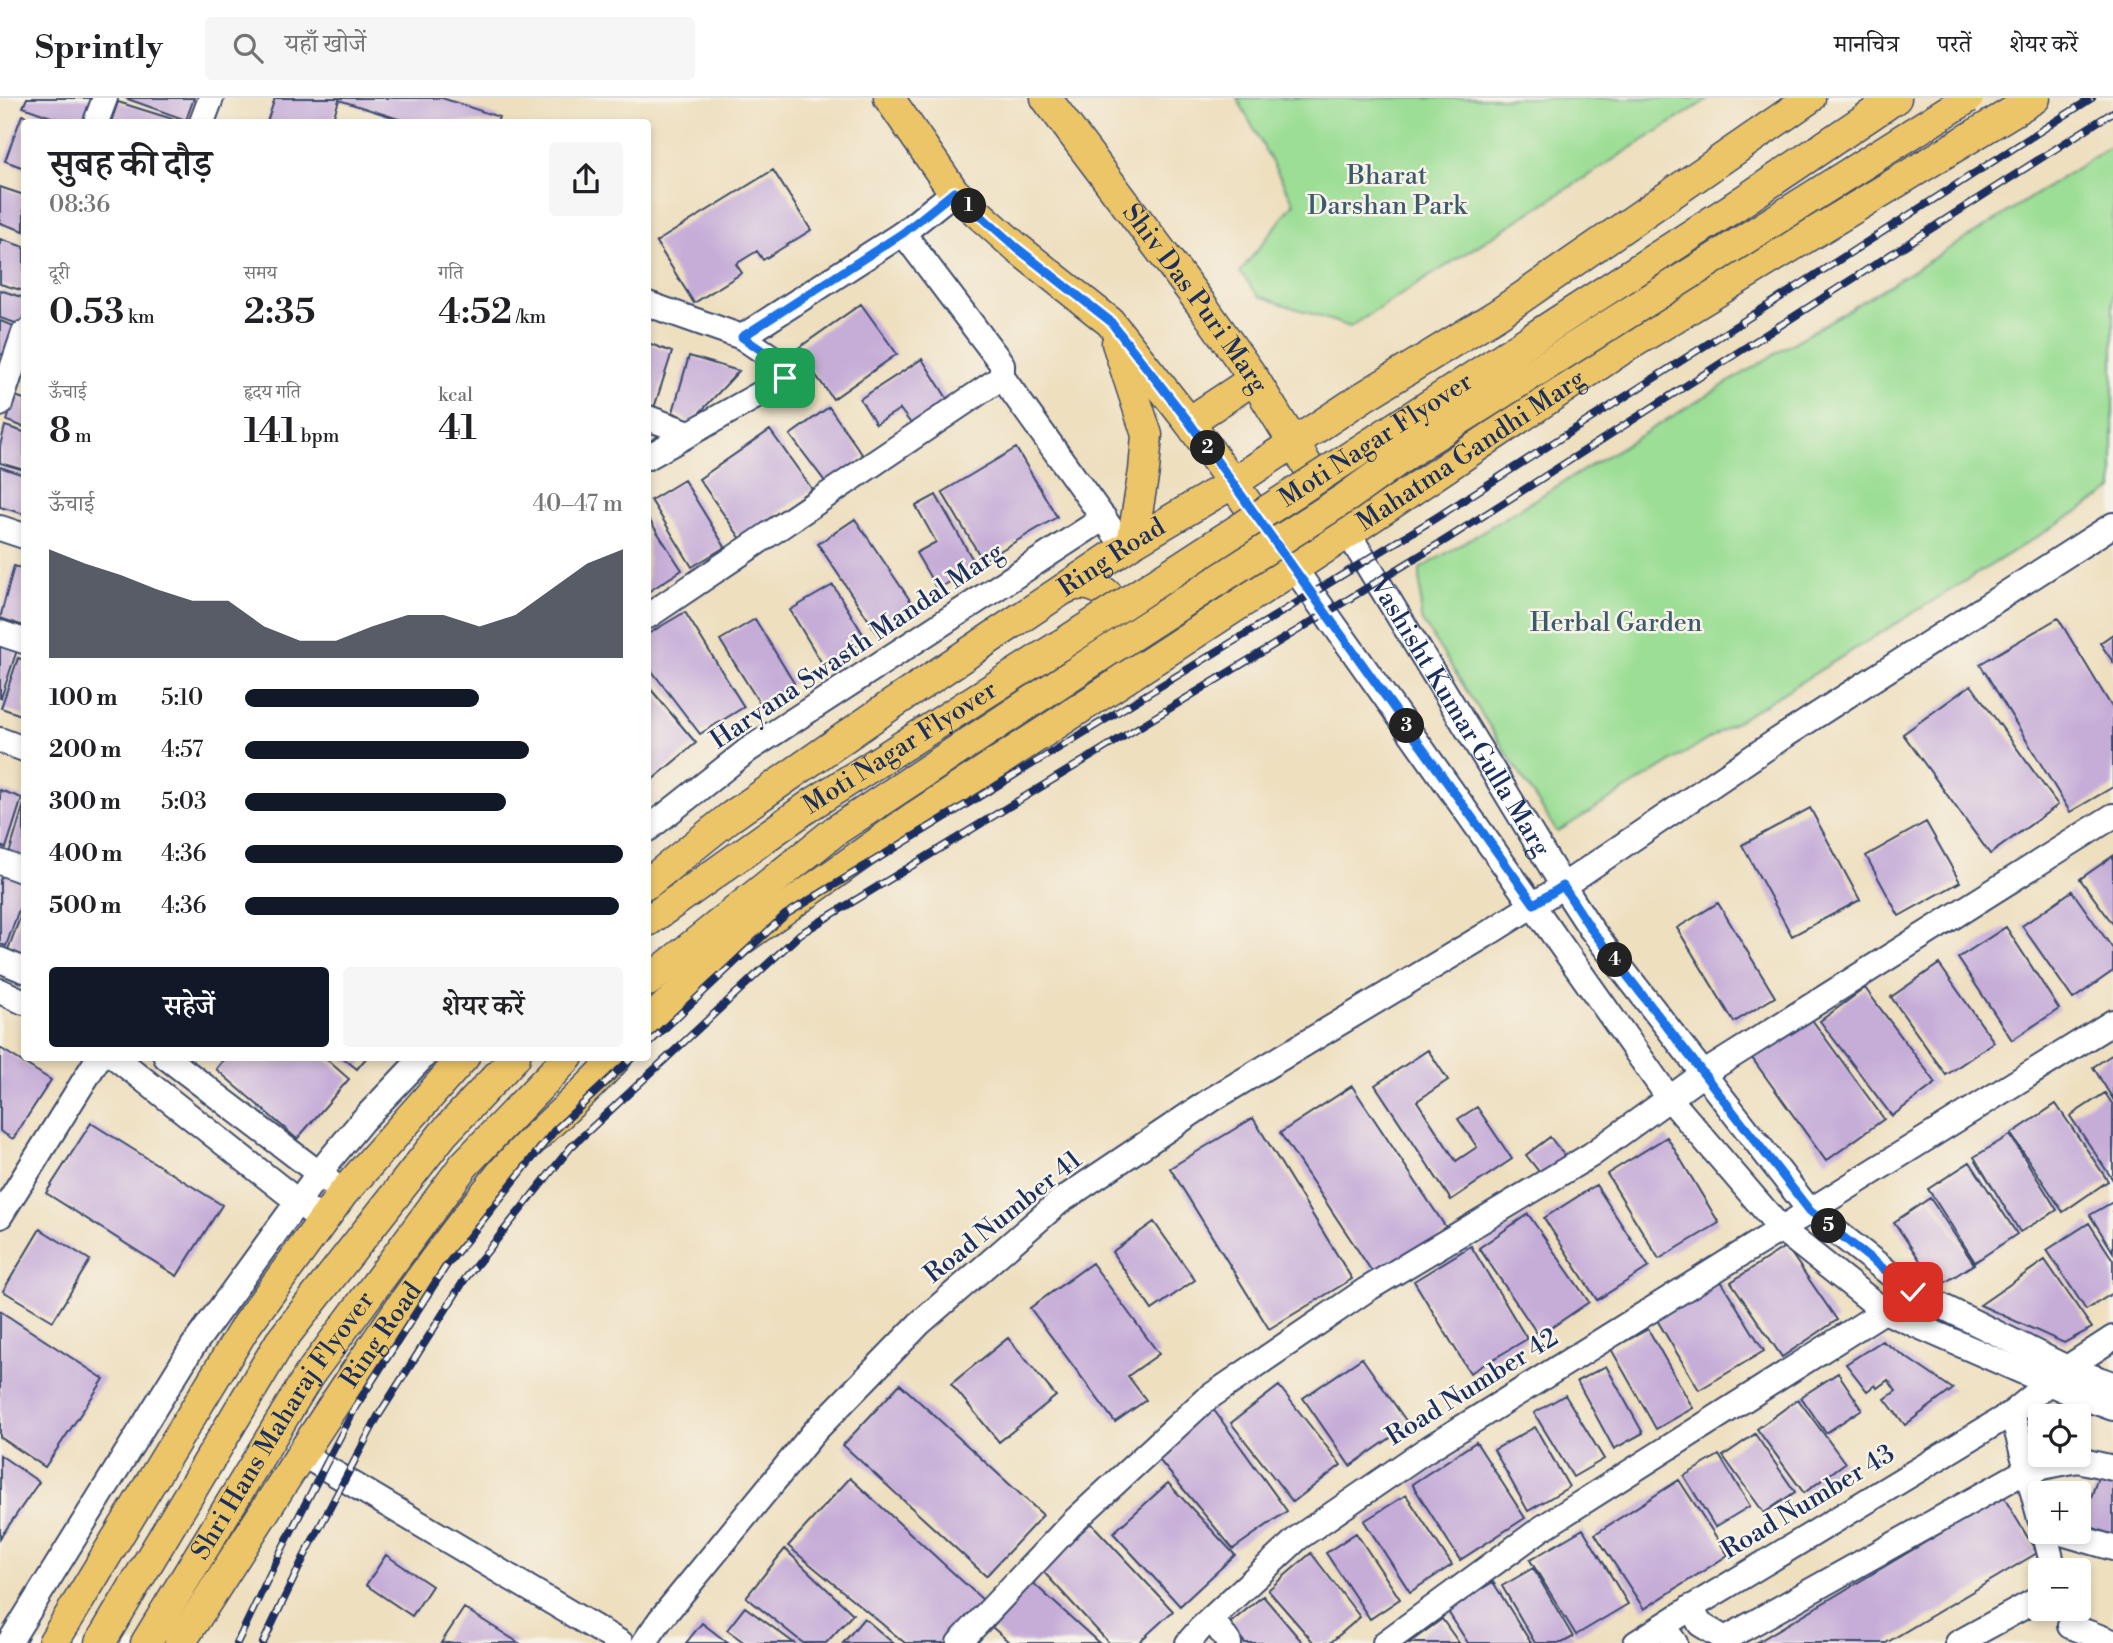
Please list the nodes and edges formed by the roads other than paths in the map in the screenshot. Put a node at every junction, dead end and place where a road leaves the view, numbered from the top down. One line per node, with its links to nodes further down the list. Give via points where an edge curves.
1 (105, 98): 9 (street)
2 (211, 98): 10 (street)
3 (1046, 98): 20 (main road, Shiv Das Puri Marg)
4 (1810, 98): 14 (main road, Ring Road)
5 (1896, 98): 52 (main road, Moti Nagar Flyover, bridge, via 1723,215 812,804)
6 (1968, 98): 55 (main road, bridge, via 1421,444 835,831)
7 (2035, 98): 18 (main road, Mahatma Gandhi Marg)
8 (890, 100): 11 (main road)
9 (97, 119)
10 (203, 119)
11 (954, 192): 12 (street); 15 (main road)
12 (903, 233): 16 (street); 19 (street, via 1002,364)
13 (651, 305): 16 (street)
14 (1498, 314): 18 (main road, via 1485,331 1485,352 1507,381 1535,387); 25 (main road, Ring Road)
15 (1110, 321): 23 (main road); 34 (main road, via 1147,435)
16 (742, 337): 24 (street, via 786,367 783,381)
17 (21, 342): 21 (street)
18 (1587, 373): 32 (main road, Mahatma Gandhi Marg)
19 (1002, 377): 29 (street); 37 (street)
20 (1254, 379): 23 (main road); 25 (main road, Shiv Das Puri Marg)
21 (0, 404)
22 (651, 419): 24 (street)
23 (1189, 422): 27 (main road)
24 (689, 433): 26 (street)
25 (1293, 445): 27 (main road, Ring Road); 28 (main road, Shiv Das Puri Marg)
26 (651, 455)
27 (1233, 483): 34 (main road, Ring Road); 35 (main road)
28 (1334, 507): 32 (main road, Vashisht Kumar Gulla Marg)
29 (1104, 518): 34 (street); 45 (street, Haryana Swasth Mandal Marg, via 748,750)
30 (2113, 524): 49 (street, Road Number 41, via 1777,740)
31 (0, 528): 33 (street)
32 (1348, 533): 35 (main road, Mahatma Gandhi Marg); 49 (street, Vashisht Kumar Gulla Marg)
33 (21, 535)
34 (1128, 545): 36 (main road, Ring Road)
35 (1294, 568): 40 (main road, Mahatma Gandhi Marg); 50 (street, Vashisht Kumar Gulla Marg)
36 (1060, 591): 40 (main road, via 1089,584 1113,600 1125,633); 44 (main road, Ring Road)
37 (651, 614)
38 (0, 633): 39 (street)
39 (21, 640)
40 (1116, 683): 58 (main road, Mahatma Gandhi Marg, via 914,817 734,945)
41 (0, 740): 42 (street)
42 (21, 748)
43 (2113, 816): 69 (street)
44 (729, 818): 48 (main road, Ring Road); 51 (main road, via 672,878)
45 (651, 827)
46 (0, 862): 47 (street)
47 (21, 870)
48 (651, 881)
49 (1563, 886): 50 (street, Road Number 41); 69 (street, Vashisht Kumar Gulla Marg)
50 (1534, 904): 70 (street, Vashisht Kumar Gulla Marg); 104 (street, Road Number 41, via 1211,1100 1059,1202 920,1323 815,1431)
51 (651, 909)
52 (651, 919)
53 (0, 960): 54 (street)
54 (21, 969)
55 (657, 974)
56 (0, 991): 57 (street)
57 (21, 1001)
58 (651, 1019)
59 (2113, 1022): 75 (street, Road Number 42)
60 (97, 1061): 76 (street)
61 (120, 1061): 74 (street)
62 (177, 1061): 72 (street)
63 (419, 1061): 72 (street)
64 (460, 1061): 73 (main road)
65 (511, 1061): 100 (main road, Shri Hans Maharaj Flyover, via 443,1134 280,1342)
66 (564, 1061): 101 (main road, Shri Hans Maharaj Flyover, via 464,1164 309,1375)
67 (593, 1061): 71 (main road)
68 (613, 1061): 71 (main road, Ring Road)
69 (1703, 1074): 70 (street); 75 (street, Vashisht Kumar Gulla Marg)
70 (1669, 1098): 78 (street, Vashisht Kumar Gulla Marg); 105 (street, via 1591,1154 1366,1290 1205,1400 1072,1523)
71 (522, 1150): 86 (main road, Ring Road, via 416,1283)
72 (318, 1174): 73 (street); 74 (street)
73 (343, 1193): 77 (main road)
74 (298, 1202): 77 (street); 98 (street, via 193,1346)
75 (1810, 1211): 78 (street, Road Number 42); 79 (street, Vashisht Kumar Gulla Marg)
76 (0, 1216)
77 (322, 1221): 99 (main road, via 247,1324)
78 (1781, 1229): 80 (street, Vashisht Kumar Gulla Marg); 94 (street, Road Number 42, via 1423,1452 1298,1538)
79 (1913, 1292): 80 (street); 82 (street, Vashisht Kumar Gulla Marg)
80 (1884, 1311): 82 (street, Vashisht Kumar Gulla Marg); 108 (street, via 1542,1528)
81 (2113, 1338): 82 (street, Road Number 43)
82 (2058, 1375): 83 (street, Vashisht Kumar Gulla Marg); 84 (street, Vashisht Kumar Gulla Marg, via 2076,1395); 85 (street, Road Number 43)
83 (2113, 1384)
84 (2113, 1408)
85 (2012, 1413): 88 (street); 93 (street, Road Number 43)
86 (302, 1454): 102 (main road, Ring Road); 103 (street)
87 (2113, 1468): 88 (street, via 2078,1460)
88 (2027, 1470): 89 (street); 93 (street, via 1726,1639 1700,1624)
89 (2030, 1481)
90 (2091, 1542): 91 (street)
91 (2113, 1548)
92 (2028, 1605): 110 (street)
93 (1691, 1607): 96 (street, Road Number 43)
94 (1212, 1619): 106 (street, Road Number 42); 107 (street)
95 (2069, 1626): 97 (street)
96 (1669, 1634): 109 (street, Road Number 43)
97 (2113, 1642)
98 (9, 1643)
99 (53, 1643)
100 (100, 1643)
101 (146, 1643)
102 (180, 1643)
103 (621, 1643)
104 (643, 1643)
105 (959, 1643)
106 (1188, 1643)
107 (1229, 1643)
108 (1385, 1643)
109 (1636, 1643)
110 (1958, 1643)

